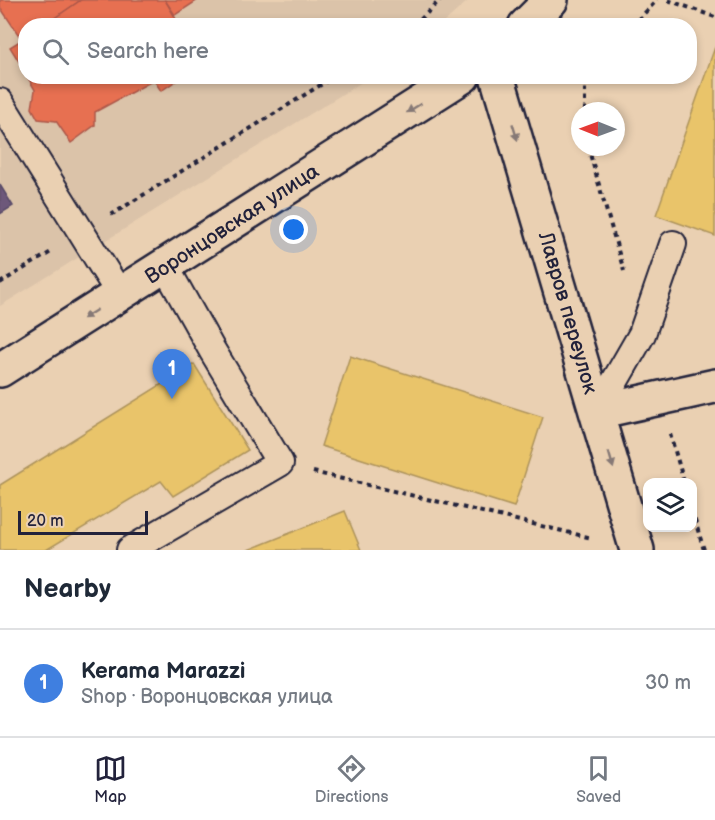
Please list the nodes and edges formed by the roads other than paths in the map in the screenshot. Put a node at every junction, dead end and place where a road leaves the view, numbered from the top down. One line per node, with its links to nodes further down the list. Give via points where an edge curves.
1 (551, 0): 2 (street)
2 (533, 18)
3 (450, 84): 7 (street, Воронцовская улица, one-way to 7)
4 (498, 84): 11 (street, Лавров переулок, one-way to 11)
5 (0, 102): 8 (lane)
6 (673, 244): 11 (lane, via 642,334)
7 (165, 266): 8 (street, Воронцовская улица); 12 (lane, via 280,463)
8 (121, 296): 9 (street, Воронцовская улица, one-way to 9)
9 (0, 370)
10 (715, 386): 11 (street)
11 (597, 412): 13 (street, Лавров переулок, one-way to 13)
12 (130, 550)
13 (637, 550)

